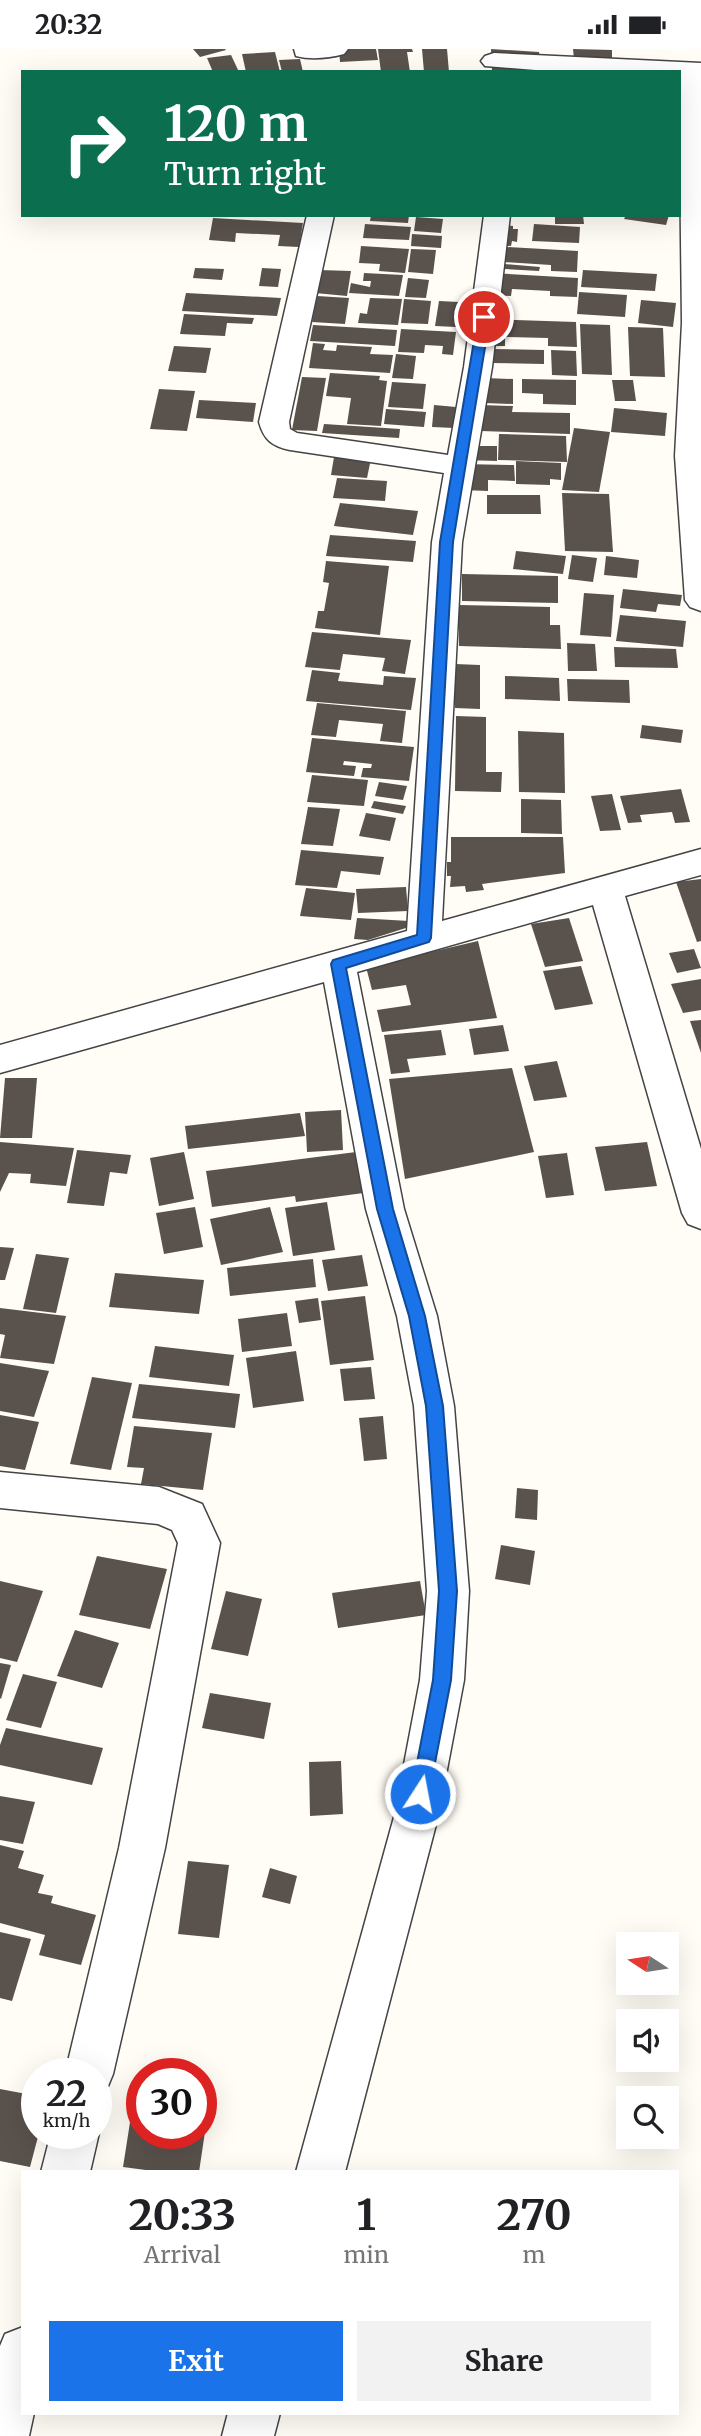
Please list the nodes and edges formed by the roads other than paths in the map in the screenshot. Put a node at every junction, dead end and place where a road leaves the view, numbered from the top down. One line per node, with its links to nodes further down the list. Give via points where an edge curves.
1 (335, 49): 2 (street)
2 (304, 50): 5 (street)
3 (494, 60): 4 (street)
4 (682, 65): 8 (street)
5 (319, 70)
6 (321, 217): 10 (street, via 274,422 277,434 290,441)
7 (497, 217): 10 (street)
8 (698, 229): 9 (street)
9 (698, 323): 11 (street, via 690,456)
10 (460, 467): 14 (street, via 447,542)
11 (701, 600)
12 (701, 862): 13 (street)
13 (605, 887): 14 (street); 17 (street)
14 (424, 938): 15 (street)
15 (338, 964): 16 (street); 22 (street, via 385,1209 417,1316 434,1406 448,1591 442,1680 416,1817)
16 (0, 1059)
17 (701, 1213)
18 (0, 1490): 19 (street, via 159,1506 187,1517 199,1543 142,1848)
19 (93, 2058)
20 (71, 2149): 21 (street)
21 (66, 2170)
22 (321, 2170)
23 (21, 2360): 25 (street)
24 (253, 2415): 26 (street)
25 (3, 2436)
26 (248, 2436)

